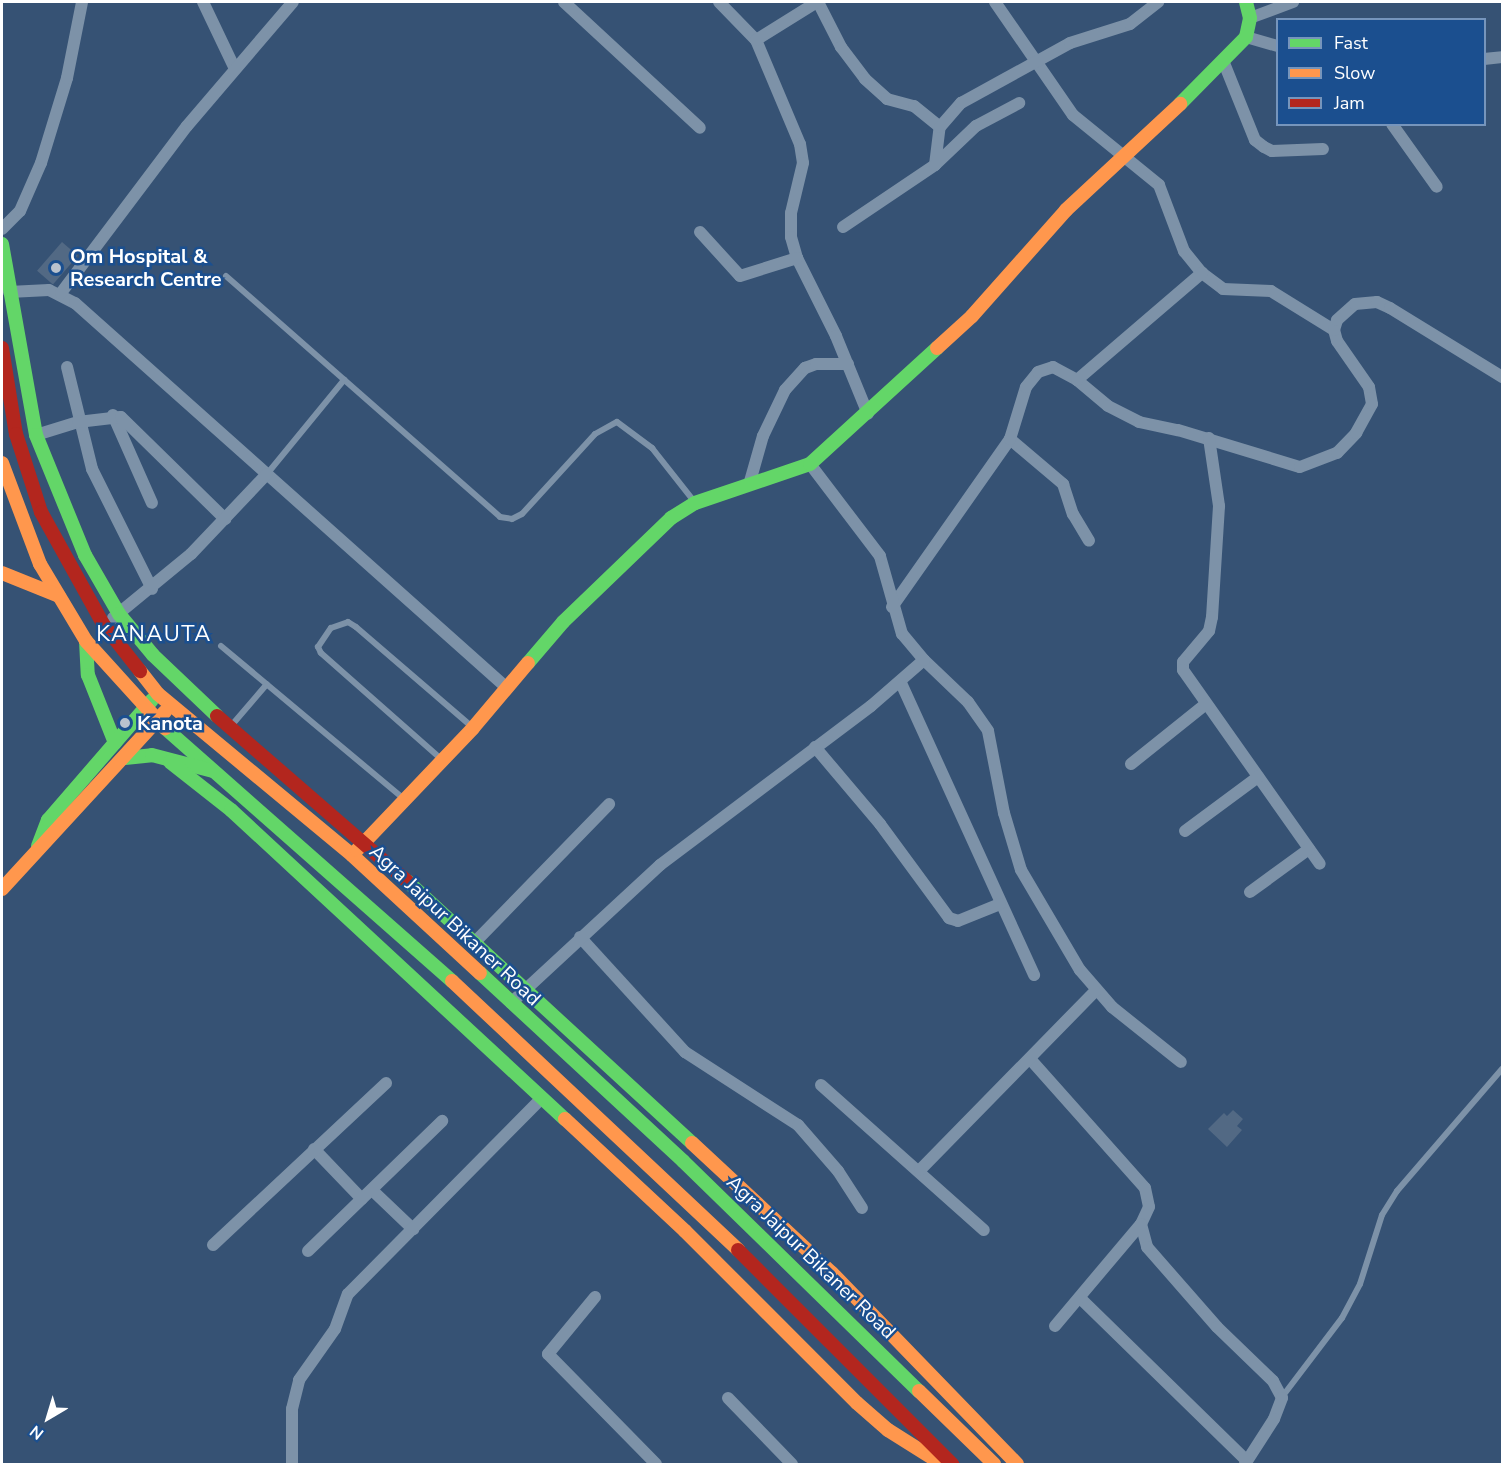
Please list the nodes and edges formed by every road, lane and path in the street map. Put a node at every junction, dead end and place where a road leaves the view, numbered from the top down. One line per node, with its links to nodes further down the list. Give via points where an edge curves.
1 (82, 2): 29 (street, via 67,78 38,171 20,211)
2 (203, 2): 19 (street)
3 (293, 2): 19 (street)
4 (564, 2): 23 (street)
5 (719, 2): 13 (street)
6 (818, 2): 13 (street); 22 (street, via 841,47 865,80 887,99 914,106)
7 (995, 2): 17 (street)
8 (1158, 2): 17 (street, via 1130,24 1070,44)
9 (1246, 2): 11 (main road)
10 (1293, 2): 11 (street)
11 (1250, 18): 12 (main road)
12 (1246, 37): 14 (street); 18 (main road)
13 (756, 40): 32 (street, via 800,144 803,163 790,213)
14 (1276, 45)
15 (1503, 57): 16 (street)
16 (1486, 59)
17 (1036, 61): 22 (street, via 973,94); 25 (street, via 1073,115)
18 (1224, 63): 24 (street, via 1255,140 1272,151); 25 (main road)
19 (235, 69): 36 (street)
20 (1019, 103): 26 (street, via 976,126)
21 (1393, 126): 27 (street)
22 (940, 127): 26 (street)
23 (700, 128)
24 (1323, 148)
25 (1124, 156): 33 (street, via 1159,185 1185,251); 44 (main road, via 1066,210 972,316)
26 (935, 165): 28 (street)
27 (1437, 187)
28 (843, 226)
29 (2, 229)
30 (700, 232): 32 (street, via 740,276)
31 (2, 244): 35 (main road)
32 (797, 258): 39 (street)
33 (1202, 273): 37 (street, via 1223,289 1271,291); 43 (street)
34 (226, 276): 42 (lane)
35 (9, 292): 36 (street); 47 (main road)
36 (61, 293): 52 (street)
37 (1334, 330): 41 (street, via 1337,320 1355,304 1377,302); 48 (street, via 1337,341 1369,387 1372,404 1356,434 1337,453 1300,467)
38 (2, 348): 63 (main road, Agra Jaipur Bikaner Road, via 16,434 41,512)
39 (848, 364): 44 (street); 53 (street, via 804,368 785,390 763,436)
40 (67, 367): 46 (street)
41 (1503, 377)
42 (344, 380): 52 (lane); 55 (lane, via 501,517 512,519 522,514 595,434 617,422 652,448)
43 (1077, 380): 48 (street, via 1108,406 1139,422); 49 (street, via 1053,366 1038,372 1026,387)
44 (868, 414): 51 (main road)
45 (114, 416): 46 (street); 54 (street); 56 (street, via 127,420)
46 (78, 422): 47 (street); 59 (street, via 100,491)
47 (36, 435): 62 (main road, via 85,555)
48 (1209, 438): 73 (street, via 1219,506 1212,617 1209,631 1183,662 1183,670)
49 (1010, 439): 57 (street, via 1063,484 1072,514); 61 (street)
50 (2, 463): 60 (main road, via 40,564)
51 (810, 464): 53 (main road); 61 (street, via 880,556)
52 (267, 474): 56 (street); 70 (street)
53 (749, 485): 55 (main road)
54 (152, 503)
55 (695, 503): 70 (main road, via 671,518 610,576)
56 (225, 519): 59 (street)
57 (1089, 541)
58 (2, 573): 60 (main road)
59 (152, 589): 62 (street)
60 (59, 596): 64 (main road)
61 (892, 607): 66 (street, via 902,634)
62 (119, 614): 63 (street); 67 (main road)
63 (103, 624): 72 (main road, Agra Jaipur Bikaner Road)
64 (86, 641): 75 (main road); 79 (main road, via 88,675)
65 (221, 646): 69 (lane)
66 (924, 660): 68 (street); 102 (street, via 968,702 988,731 1004,813 1021,870)
67 (173, 677): 71 (main road); 72 (main road)
68 (901, 682): 80 (street); 97 (street)
69 (267, 684): 77 (lane); 87 (lane)
70 (507, 687): 78 (main road)
71 (184, 689): 74 (main road); 77 (main road)
72 (158, 694): 74 (main road, Agra Jaipur Bikaner Road); 75 (main road)
73 (1206, 704): 84 (street); 86 (street)
74 (171, 705): 76 (main road); 93 (main road, Agra Jaipur Bikaner Road)
75 (144, 709): 76 (main road); 79 (main road)
76 (158, 721): 81 (main road); 85 (main road)
77 (229, 728): 90 (main road)
78 (473, 728): 83 (main road); 83 (lane, via 356,627 339,623 332,628 318,647 321,653)
79 (115, 743): 91 (main road, via 48,820)
80 (815, 747): 97 (street, via 880,824 948,918 958,921); 98 (street, via 660,865)
81 (125, 758): 82 (main road, via 152,755); 91 (main road, via 68,820)
82 (167, 759): 85 (main road); 109 (main road, via 231,810)
83 (443, 761): 87 (main road)
84 (1131, 764)
85 (217, 772): 131 (main road, via 495,1020 735,1245)
86 (1258, 777): 89 (street); 92 (street)
87 (404, 799): 90 (main road)
88 (609, 804): 99 (street)
89 (1185, 831)
90 (364, 842): 93 (main road); 99 (main road)
91 (38, 846): 95 (main road)
92 (1309, 849): 94 (street); 96 (street)
93 (352, 855): 103 (main road, Agra Jaipur Bikaner Road)
94 (1320, 864)
95 (2, 890)
96 (1250, 892)
97 (1000, 904): 100 (street)
98 (580, 937): 101 (street); 115 (street, via 685,1052 798,1125 838,1171)
99 (476, 941): 101 (main road)
100 (1034, 975)
101 (526, 987): 103 (street); 133 (main road, via 832,1273)
102 (1095, 991): 104 (street); 105 (street)
103 (511, 1003): 132 (main road, Agra Jaipur Bikaner Road, via 700,1177)
104 (1031, 1060): 112 (street); 116 (street, via 1145,1188 1149,1207)
105 (1181, 1062)
106 (1503, 1069): 125 (lane, via 1397,1191 1382,1215 1360,1284 1342,1317)
107 (386, 1083): 111 (street)
108 (821, 1085): 112 (street)
109 (542, 1098): 117 (street); 130 (main road, via 685,1231 857,1403 888,1430)
110 (442, 1121): 113 (street)
111 (314, 1149): 114 (street); 119 (street)
112 (920, 1170): 118 (street)
113 (372, 1190): 114 (street); 117 (street)
114 (362, 1199): 120 (street)
115 (862, 1208)
116 (1141, 1224): 122 (street); 125 (street, via 1142,1237 1163,1267 1273,1381)
117 (412, 1229): 127 (street, via 348,1294 335,1329 299,1380 292,1409)
118 (984, 1230)
119 (213, 1245)
120 (308, 1251)
121 (595, 1297): 128 (street, via 548,1354)
122 (1080, 1298): 123 (street); 126 (street)
123 (1055, 1326)
124 (728, 1398): 129 (street)
125 (1282, 1398): 126 (street, via 1274,1419)
126 (1246, 1463)
127 (292, 1464)
128 (656, 1464)
129 (792, 1464)
130 (942, 1464)
131 (952, 1464)
132 (994, 1464)
133 (1017, 1464)

